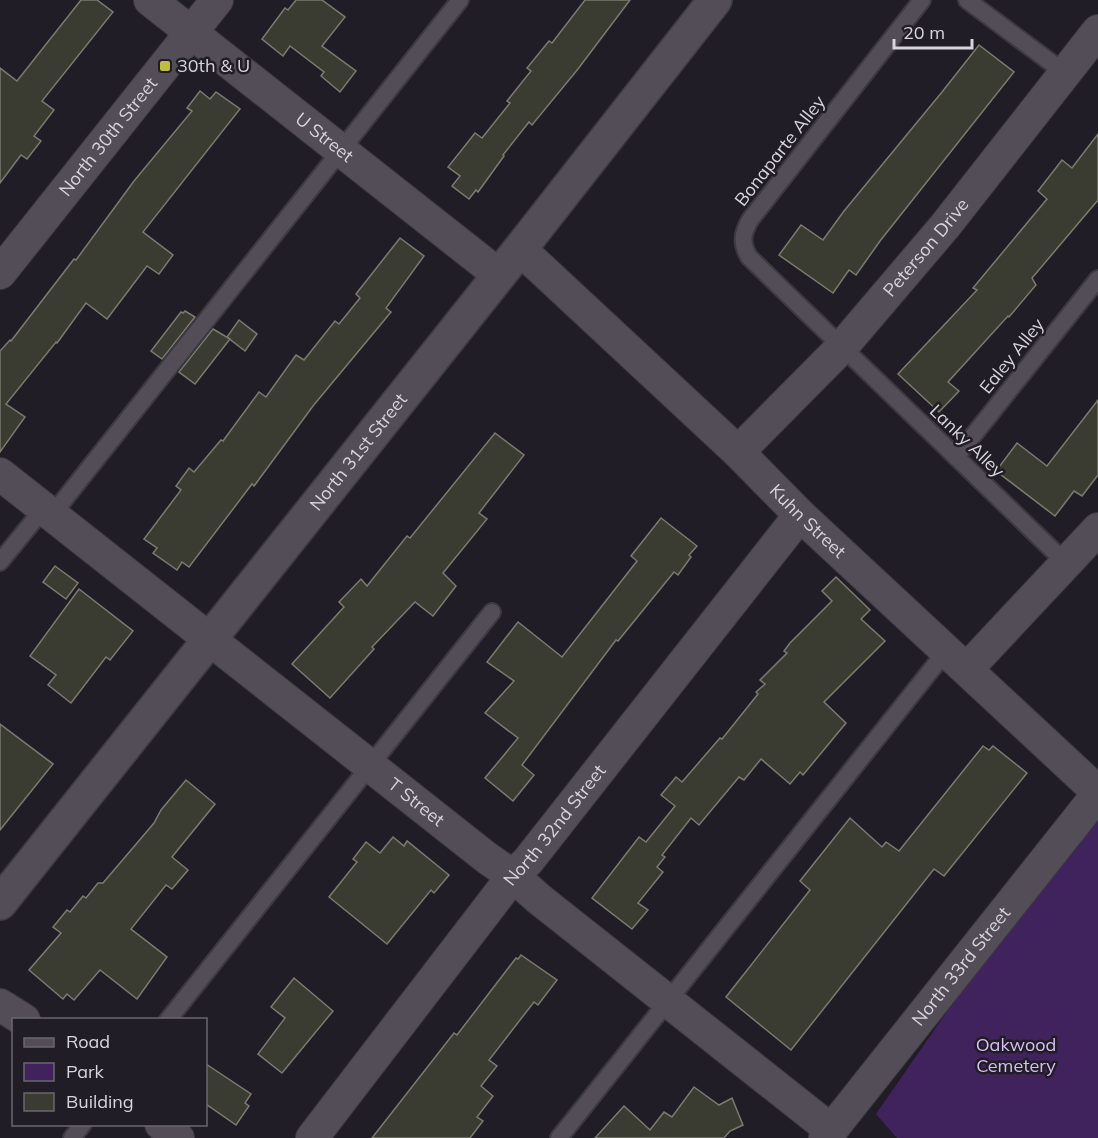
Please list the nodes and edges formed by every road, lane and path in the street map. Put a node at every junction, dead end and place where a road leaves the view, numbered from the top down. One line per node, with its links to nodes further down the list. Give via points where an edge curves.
1 (150, 0): 8 (street, U Street)
2 (217, 0): 8 (street, North 30th Street)
3 (460, 0): 10 (lane)
4 (715, 0): 11 (street, North 31st Street)
5 (922, 0): 15 (lane, Bonaparte Alley, via 744,229 743,248 748,257)
6 (967, 0): 9 (lane)
7 (1098, 31): 9 (street, Peterson Drive)
8 (191, 33): 10 (street, U Street); 12 (street, North 30th Street)
9 (1065, 74): 15 (street, Peterson Drive, via 945,226)
10 (342, 151): 13 (street, U Street); 19 (lane)
11 (520, 249): 13 (street, North 31st Street); 16 (street, Kuhn Street)
12 (0, 273)
13 (499, 275): 25 (street, North 31st Street)
14 (1098, 279): 17 (lane, Ealey Alley)
15 (842, 347): 16 (street, Peterson Drive); 17 (lane, Lanky Alley)
16 (738, 452): 20 (street, Kuhn Street)
17 (956, 457): 23 (lane, Lanky Alley)
18 (0, 474): 19 (street, T Street)
19 (48, 512): 22 (lane); 25 (street, T Street)
20 (800, 515): 26 (street, Kuhn Street); 29 (street, North 32nd Street)
21 (1098, 529): 23 (street)
22 (0, 562)
23 (1066, 563): 26 (street)
24 (492, 612): 27 (lane)
25 (210, 639): 27 (street, T Street); 30 (street, North 31st Street)
26 (957, 660): 28 (street, Kuhn Street); 31 (lane)
27 (369, 766): 29 (street, T Street); 34 (lane)
28 (1098, 793): 37 (street, North 33rd Street)
29 (513, 876): 31 (street, T Street); 40 (street, North 32nd Street)
30 (0, 903)
31 (668, 1001): 37 (street, T Street); 41 (lane)
32 (0, 1005): 33 (street)
33 (21, 1018)
34 (170, 1018)
35 (82, 1126): 38 (lane)
36 (162, 1126): 39 (street)
37 (828, 1134)
38 (72, 1138)
39 (178, 1138)
40 (312, 1138)
41 (559, 1138)

